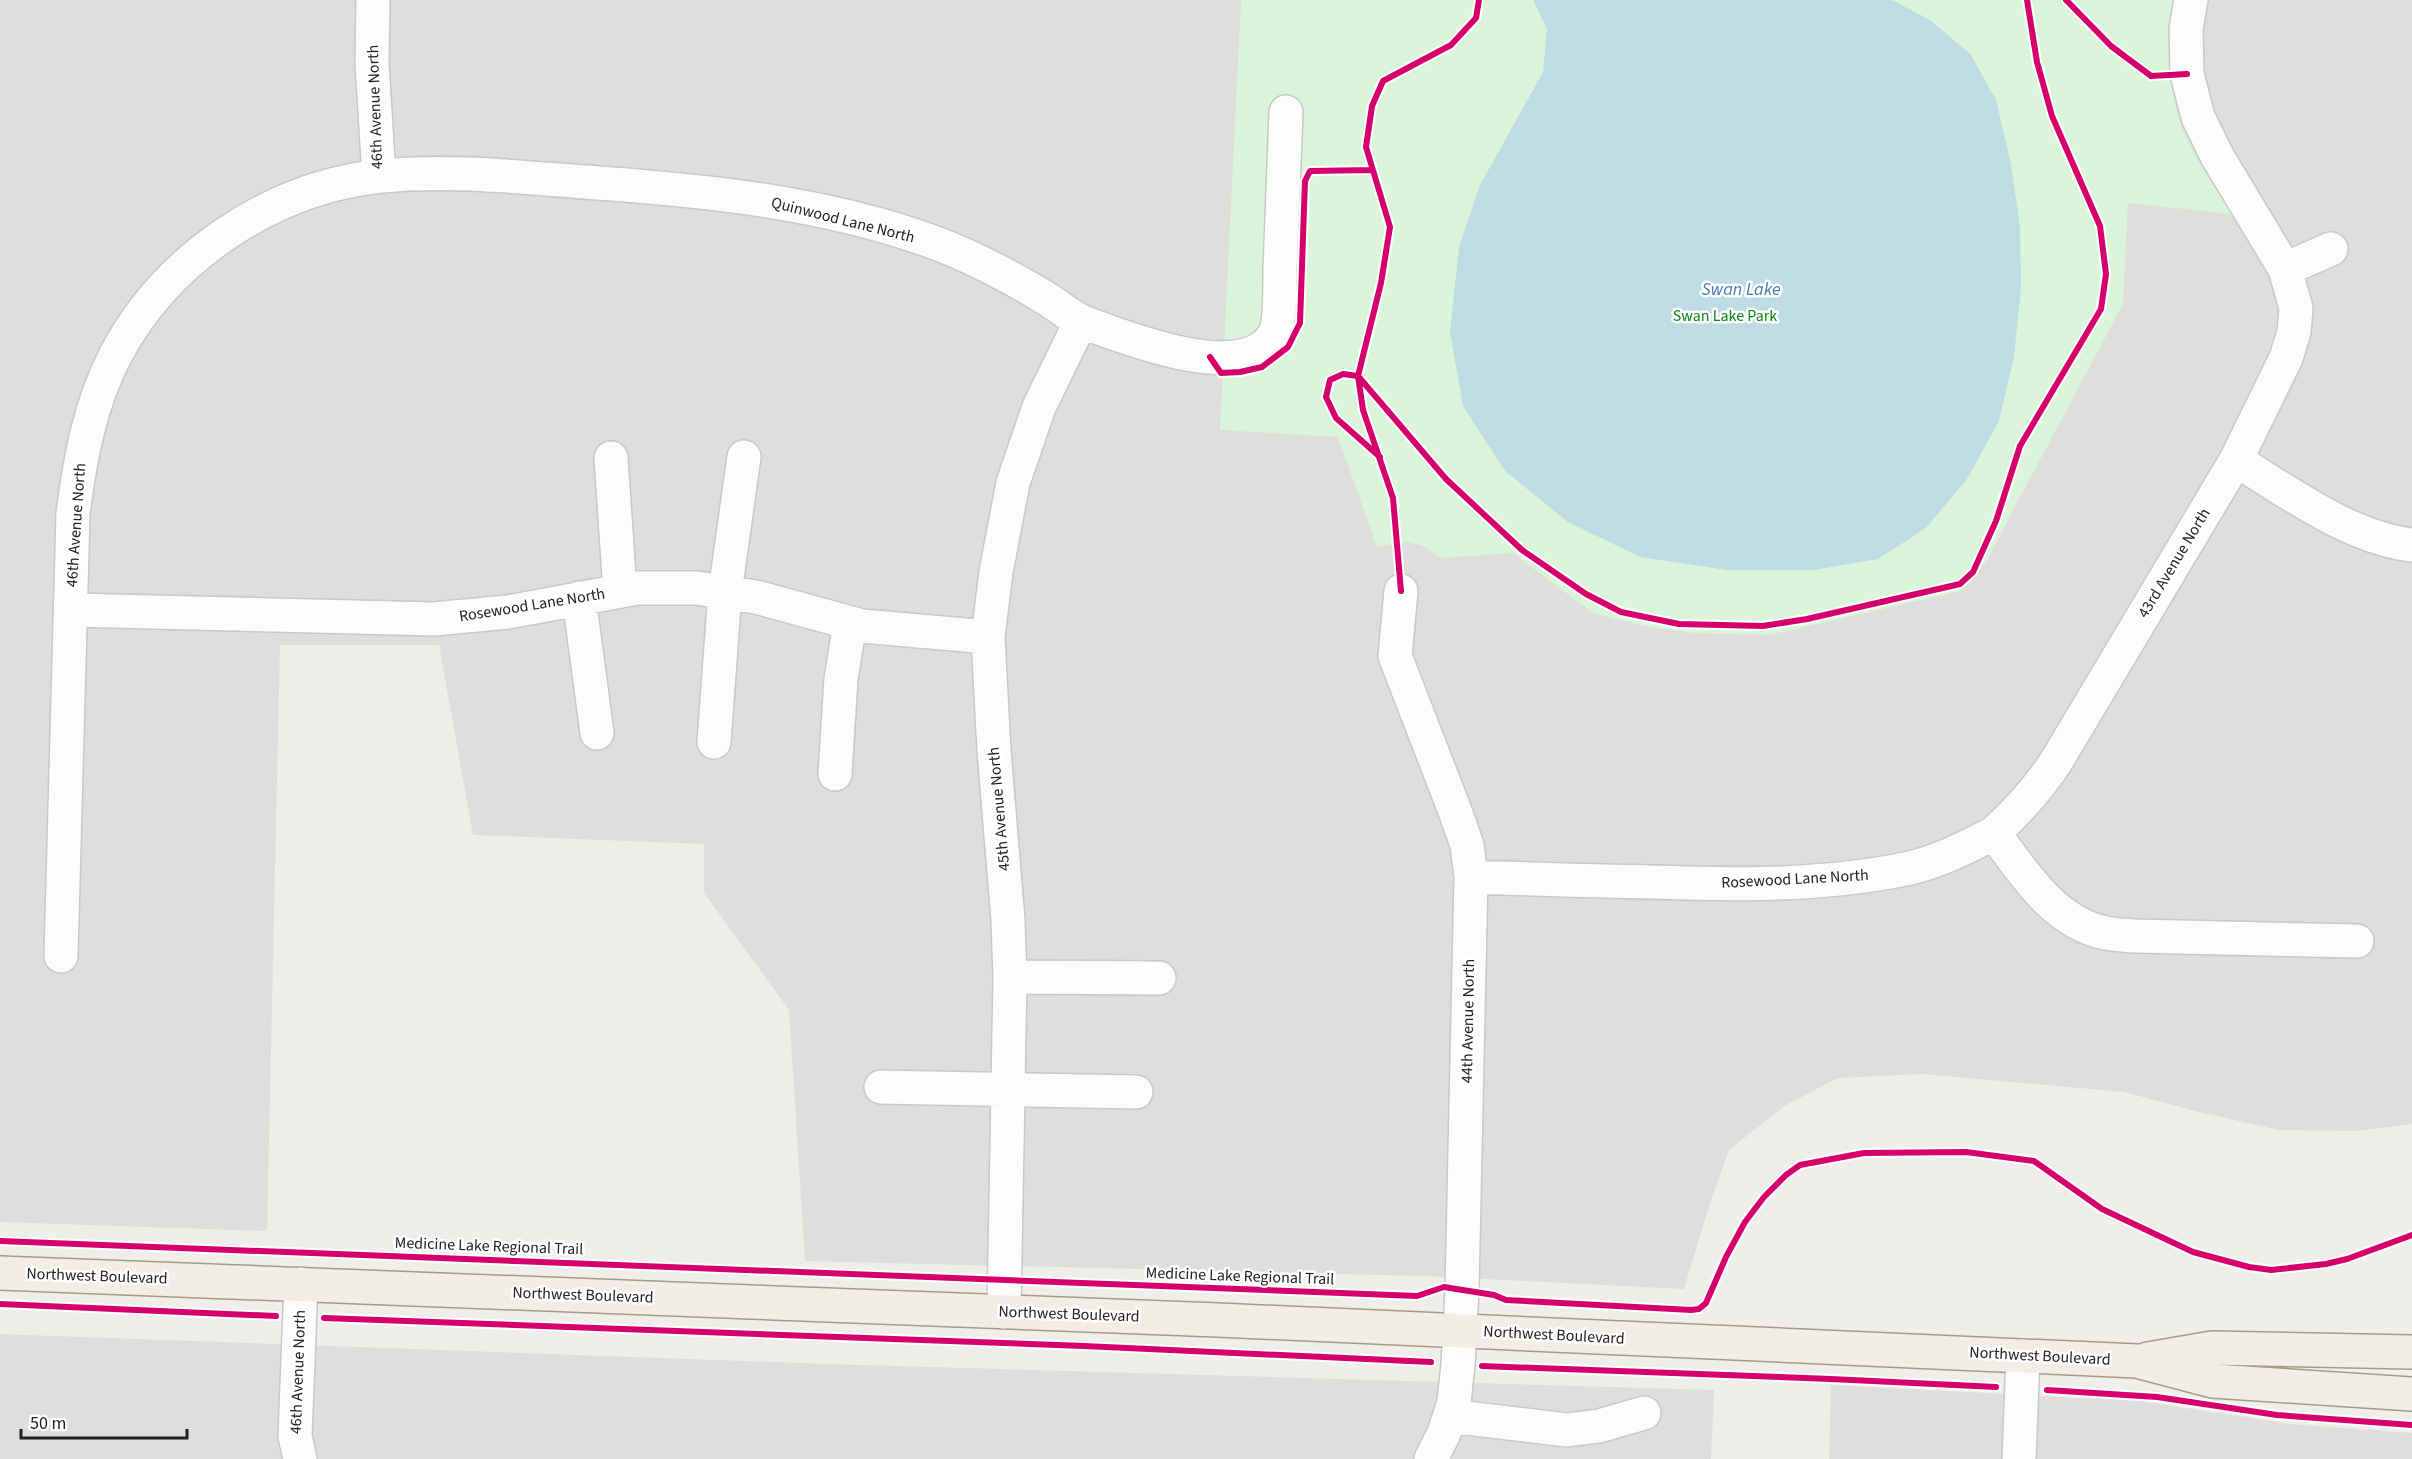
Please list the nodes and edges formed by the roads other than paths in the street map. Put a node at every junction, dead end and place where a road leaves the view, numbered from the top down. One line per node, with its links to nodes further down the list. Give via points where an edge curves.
1 (374, 0): 4 (street, 46th Avenue North, via 372,64)
2 (2191, 0): 6 (street, 43rd Avenue North, via 2186,29 2187,74 2198,117)
3 (1286, 112): 7 (street, Quinwood Lane North, via 1276,334 1262,348 1242,356 1210,357 1144,344)
4 (379, 176): 7 (street, Quinwood Lane North, via 443,174 646,186 796,205 933,242 998,271); 16 (street, 46th Avenue North, via 325,186 273,207 226,233 184,267 146,308 116,355 94,406 80,458 73,514)
5 (2331, 249): 6 (street)
6 (2285, 269): 10 (street, 43rd Avenue North, via 2296,308 2294,332 2286,358)
7 (1081, 321): 18 (street, 45th Avenue North, via 1039,407 1013,483)
8 (744, 457): 14 (street)
9 (611, 458): 12 (street)
10 (2236, 460): 11 (street, via 2319,511 2361,531); 22 (street, 43rd Avenue North, via 2041,786)
11 (2412, 545)
12 (620, 591): 14 (street, Rosewood Lane North, via 697,588); 15 (street, Rosewood Lane North)
13 (1401, 591): 23 (street, 44th Avenue North, via 1395,656 1467,845)
14 (725, 592): 17 (street, Rosewood Lane North); 20 (street)
15 (579, 598): 16 (street, Rosewood Lane North, via 508,612 434,619); 19 (street)
16 (70, 610): 25 (street, 46th Avenue North)
17 (850, 623): 18 (street, Rosewood Lane North); 21 (street, via 841,679)
18 (988, 637): 26 (street, 45th Avenue North)
19 (597, 733)
20 (714, 742)
21 (835, 774)
22 (1994, 833): 23 (street, Rosewood Lane North, via 1957,853 1863,877 1705,884); 24 (street, via 2033,886 2054,905 2078,922 2105,933)
23 (1471, 877): 34 (street, 44th Avenue North)
24 (2357, 941)
25 (61, 956)
26 (1010, 977): 27 (street); 29 (street, 45th Avenue North)
27 (1159, 978)
28 (881, 1087): 29 (street)
29 (1008, 1089): 30 (street); 33 (street, 45th Avenue North)
30 (1136, 1092)
31 (0, 1273): 32 (main road, Northwest Boulevard)
32 (301, 1284): 33 (main road, Northwest Boulevard); 41 (street, 46th Avenue North, via 295,1436)
33 (1004, 1312): 34 (main road, Northwest Boulevard)
34 (1460, 1330): 36 (main road, Northwest Boulevard); 40 (street, 44th Avenue North, via 1455,1402)
35 (2412, 1352): 37 (main road, Northwest Boulevard, via 2212,1348)
36 (2023, 1356): 37 (main road, Northwest Boulevard); 43 (street)
37 (2137, 1361): 38 (main road, Northwest Boulevard, via 2213,1381)
38 (2412, 1394)
39 (1644, 1413): 40 (street, via 1567,1430)
40 (1449, 1416): 42 (street, 44th Avenue North)
41 (300, 1459)
42 (1431, 1459)
43 (2019, 1459)

